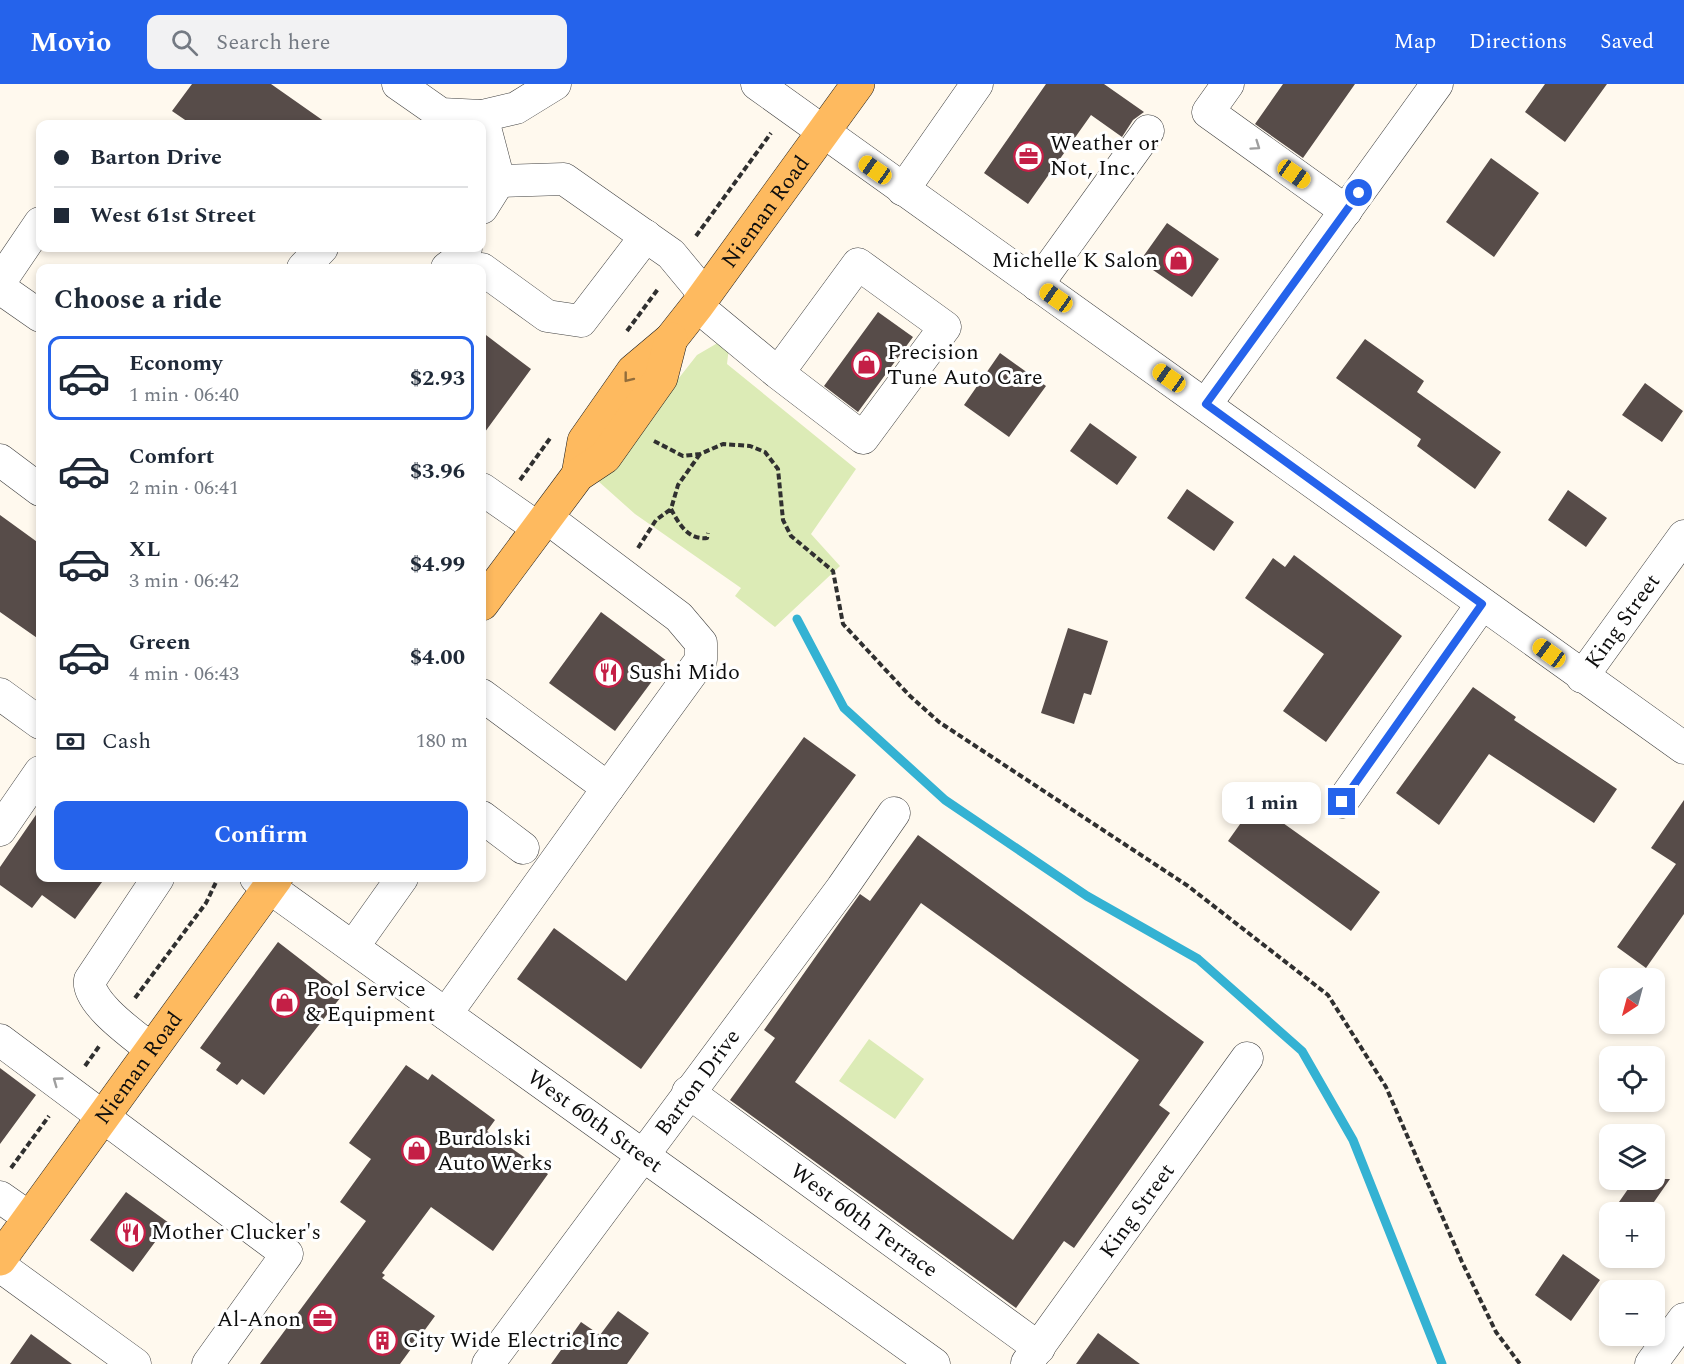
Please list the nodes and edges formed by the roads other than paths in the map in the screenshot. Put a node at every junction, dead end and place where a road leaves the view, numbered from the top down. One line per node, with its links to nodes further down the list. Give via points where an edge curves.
1 (398, 84): 8 (street)
2 (555, 84): 9 (street, via 516,108)
3 (757, 84): 13 (street)
4 (858, 84): 13 (main road, Nieman Road)
5 (977, 84): 15 (street)
6 (1228, 84): 17 (street, one-way to 17, via 1208,112)
7 (1437, 84): 17 (street)
8 (423, 116): 9 (street)
9 (482, 116): 10 (street)
10 (483, 120)
11 (486, 131): 14 (street)
12 (1148, 131): 24 (street)
13 (822, 132): 15 (street); 26 (main road, Nieman Road)
14 (499, 181): 16 (street); 19 (street, via 564,179)
15 (903, 190): 24 (street)
16 (486, 202)
17 (1346, 211): 29 (street)
18 (36, 229): 23 (street)
19 (646, 236): 22 (street, via 581,321 548,316); 26 (street, via 671,254)
20 (318, 252): 21 (street)
21 (307, 264)
22 (486, 274)
23 (0, 282)
24 (1037, 285): 29 (street)
25 (0, 288): 27 (street)
26 (701, 301): 28 (street); 33 (main road, Nieman Road, via 671,339 633,371 584,441 578,475)
27 (36, 313)
28 (778, 373): 28 (street, via 858,264 945,327 863,438)
29 (1206, 404): 36 (street)
30 (0, 460): 31 (street)
31 (36, 487)
32 (493, 496): 33 (street)
33 (542, 522): 35 (main road, Nieman Road); 43 (street, via 679,617 701,643 701,660)
34 (1684, 536): 37 (street, King Street)
35 (486, 599)
36 (1482, 604): 37 (street); 44 (street)
37 (1582, 677): 41 (street)
38 (0, 693): 40 (street)
39 (486, 697): 43 (street)
40 (36, 711)
41 (1684, 748)
42 (36, 778): 47 (street)
43 (608, 788): 54 (street)
44 (1342, 802)
45 (894, 813): 58 (street, Barton Drive)
46 (486, 820): 48 (street)
47 (0, 830)
48 (523, 848)
49 (155, 882): 56 (street, via 89,986 118,1022)
50 (266, 882): 56 (main road, Nieman Road)
51 (268, 882): 53 (street, West 60th Street)
52 (399, 882): 53 (street)
53 (353, 947): 54 (street, West 60th Street)
54 (446, 1014): 60 (street, West 60th Street)
55 (0, 1040): 59 (street, one-way to 55)
56 (152, 1049): 59 (main road, Nieman Road)
57 (1247, 1058): 66 (street, King Street)
58 (688, 1092): 60 (street, Barton Drive); 66 (street, West 60th Terrace)
59 (104, 1116): 62 (main road, Nieman Road); 69 (street, via 287,1254)
60 (641, 1155): 67 (street, Barton Drive); 70 (street, West 60th Street)
61 (0, 1197): 62 (street)
62 (30, 1218): 63 (main road, Nieman Road)
63 (0, 1259)
64 (0, 1266): 68 (street)
65 (1684, 1319): 71 (street)
66 (1033, 1356)
67 (494, 1362)
68 (135, 1364)
69 (207, 1364)
70 (934, 1364)
71 (1651, 1364)

